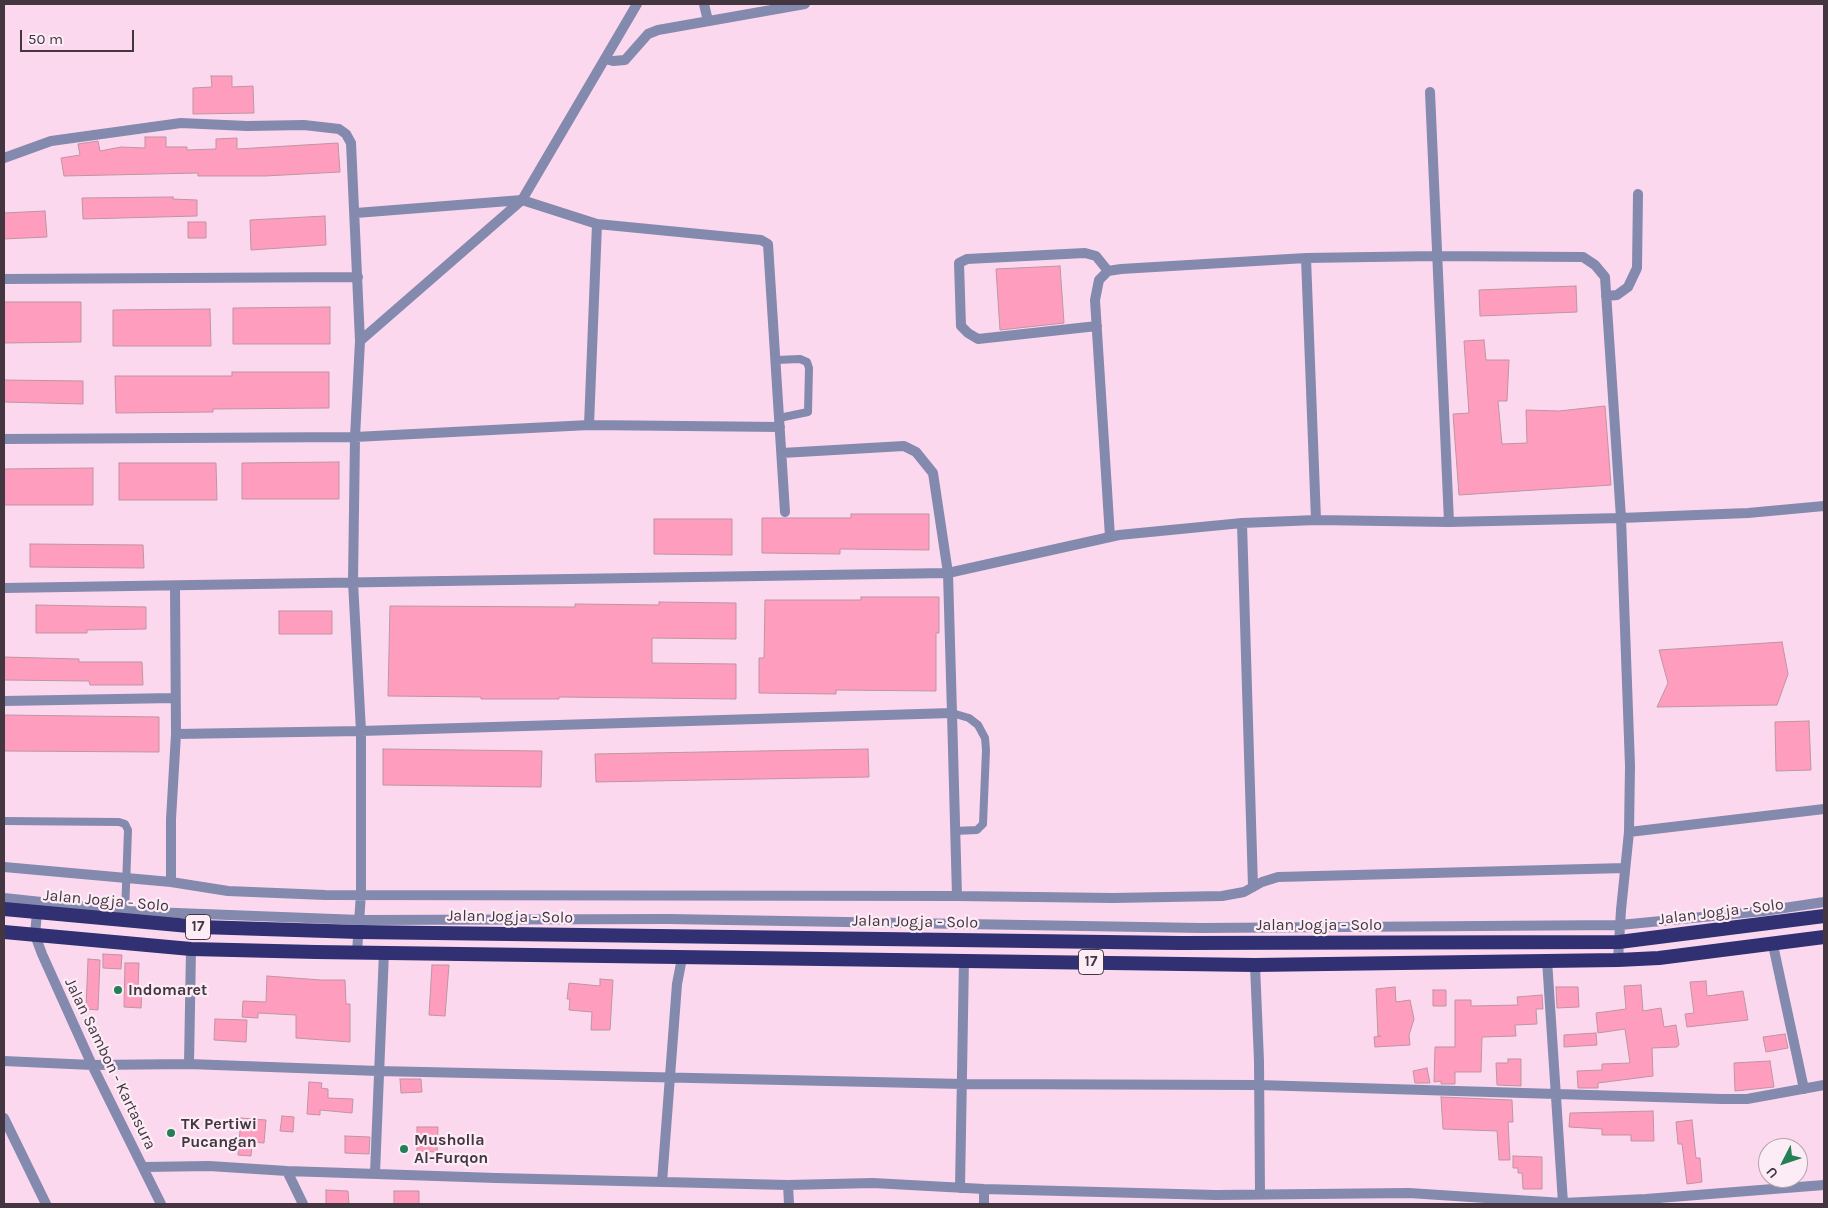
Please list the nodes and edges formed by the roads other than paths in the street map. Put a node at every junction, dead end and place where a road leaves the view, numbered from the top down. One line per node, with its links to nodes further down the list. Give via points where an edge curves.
1 (637, 4): 5 (street)
2 (704, 4): 4 (street)
3 (805, 4): 4 (street)
4 (708, 21): 5 (street, via 652,32 626,60)
5 (604, 59): 9 (street)
6 (1430, 92): 12 (street)
7 (4, 158): 10 (street, via 51,141 181,124 304,125 339,129 351,143)
8 (1638, 194): 17 (street, via 1637,268 1628,287 1617,295)
9 (522, 200): 10 (street); 11 (street); 19 (street)
10 (356, 213): 15 (street)
11 (597, 224): 20 (street, via 766,241); 22 (street)
12 (1436, 256): 13 (street); 17 (street, via 1583,257 1605,277); 30 (street)
13 (1306, 258): 14 (street); 29 (street)
14 (1108, 271): 18 (street, via 1096,286); 18 (street, via 1096,256 1084,253 967,259 959,264 961,326 978,339)
15 (358, 277): 16 (street); 19 (street)
16 (4, 279)
17 (1606, 296): 28 (street)
18 (1097, 326): 32 (street)
19 (360, 342): 23 (street)
20 (776, 360): 21 (street); 21 (lane, via 800,359 807,362 809,368 808,412)
21 (780, 422): 22 (street); 25 (street)
22 (589, 425): 23 (street)
23 (355, 437): 24 (street); 34 (street)
24 (4, 439)
25 (782, 453): 27 (street); 33 (street, via 904,446 916,452 933,473)
26 (1824, 506): 28 (street, via 1748,513)
27 (785, 512)
28 (1620, 518): 30 (street); 45 (street, via 1630,766)
29 (1316, 520): 30 (street); 31 (street)
30 (1449, 522)
31 (1242, 523): 32 (street); 50 (street)
32 (1110, 537): 33 (street)
33 (948, 574): 34 (street); 39 (street)
34 (354, 582): 35 (street); 40 (street)
35 (175, 587): 36 (street); 37 (street)
36 (4, 588)
37 (174, 698): 38 (street); 41 (street)
38 (4, 700)
39 (952, 713): 40 (street); 44 (street); 44 (lane, via 978,724 985,738 986,750 983,824 977,830)
40 (361, 731): 41 (street); 51 (street)
41 (176, 734): 49 (street)
42 (1824, 809): 45 (street)
43 (4, 821): 48 (lane, via 125,824 128,830)
44 (955, 831): 52 (street)
45 (1629, 832): 47 (street)
46 (4, 867): 48 (street)
47 (1625, 868): 50 (street, via 1278,877); 59 (street)
48 (127, 878): 49 (street); 57 (lane)
49 (171, 882): 51 (street, via 228,891 325,895)
50 (1253, 887): 52 (street, via 1222,896)
51 (361, 893): 52 (street); 60 (street)
52 (957, 896)
53 (4, 898): 57 (street)
54 (1824, 902): 59 (street)
55 (4, 909): 56 (highway, Jalan Jogja - Solo / 17)
56 (37, 912): 57 (highway, Jalan Jogja - Solo / 17); 64 (street)
57 (125, 916): 60 (highway, Jalan Jogja - Solo / 17, via 200,927)
58 (1824, 916): 66 (highway, Jalan Jogja - Solo / 17)
59 (1620, 925): 62 (street); 66 (street)
60 (359, 926): 61 (highway, Jalan Jogja - Solo / 17); 70 (street)
61 (417, 926): 62 (street, via 668,919); 67 (highway, Jalan Jogja - Solo / 17)
62 (1249, 928): 67 (street)
63 (4, 932): 64 (highway, 17)
64 (35, 935): 69 (highway, 17); 79 (street, Jalan Sambon - Kartasura)
65 (1824, 937): 68 (highway, 17)
66 (1619, 942): 67 (highway, Jalan Jogja - Solo / 17); 75 (street)
67 (1248, 943)
68 (1773, 945): 75 (highway, 17); 85 (street)
69 (190, 949): 70 (highway, 17); 78 (street)
70 (357, 952): 71 (highway, 17)
71 (384, 952): 72 (highway, 17); 80 (street)
72 (682, 958): 73 (highway, 17); 81 (street)
73 (964, 959): 76 (highway, 17); 82 (street)
74 (1547, 960): 75 (highway, 17); 76 (highway, 17); 86 (street)
75 (1618, 960)
76 (1255, 965): 84 (street)
77 (4, 1061): 79 (street)
78 (189, 1064): 79 (street); 80 (street)
79 (92, 1065): 88 (street, Jalan Sambon - Kartasura)
80 (378, 1071): 81 (street); 90 (street)
81 (670, 1077): 82 (street); 91 (street)
82 (963, 1084): 84 (street); 94 (street)
83 (1824, 1085): 85 (street)
84 (1258, 1086): 86 (street); 96 (street)
85 (1804, 1089): 86 (street, via 1747,1100)
86 (1557, 1093): 99 (street)
87 (4, 1118): 100 (street)
88 (144, 1167): 89 (street, via 209,1166); 101 (street, Jalan Sambon - Kartasura)
89 (286, 1171): 90 (street); 102 (street)
90 (375, 1173): 91 (street)
91 (662, 1182): 92 (street)
92 (788, 1185): 94 (street, via 873,1183); 103 (street)
93 (1824, 1185): 98 (street)
94 (960, 1188): 95 (street)
95 (984, 1189): 97 (street); 104 (street)
96 (1260, 1194): 97 (street); 99 (street, via 1409,1193)
97 (1216, 1200)
98 (1646, 1202): 99 (street)
99 (1563, 1203)
100 (46, 1204)
101 (159, 1204)
102 (304, 1204)
103 (789, 1204)
104 (984, 1204)

